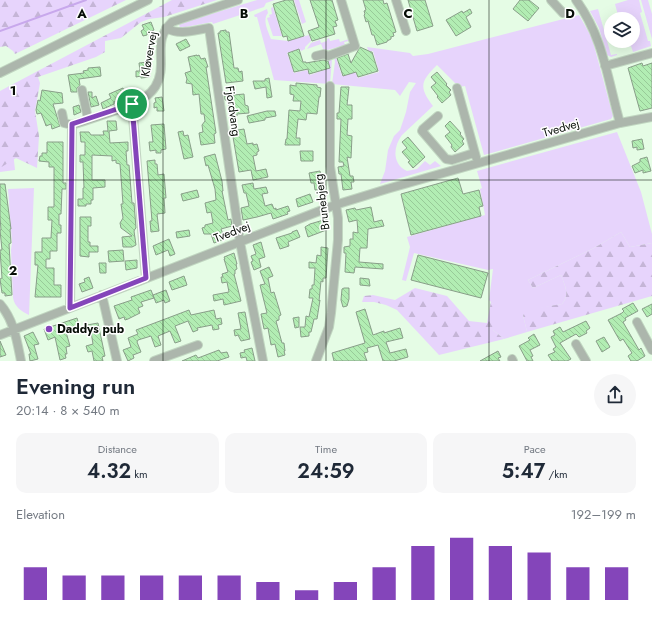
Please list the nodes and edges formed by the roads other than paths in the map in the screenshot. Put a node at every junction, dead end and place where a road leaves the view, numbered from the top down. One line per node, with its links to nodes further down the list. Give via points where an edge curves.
1 (148, 0): 13 (street)
2 (238, 0): 8 (street, Kløvervej, via 172,22)
3 (341, 0): 11 (street, via 355,46 328,56)
4 (396, 0): 9 (street)
5 (551, 0): 7 (street)
6 (576, 0): 12 (street, via 596,34)
7 (563, 12)
8 (166, 28): 17 (street, Kløvervej, via 161,41 160,73 157,82 150,93); 27 (street, Fjordvang, via 179,33 210,28)
9 (406, 31)
10 (652, 53): 12 (street)
11 (316, 56)
12 (605, 66): 22 (street)
13 (0, 73)
14 (330, 86): 26 (street, Brunebjerg, via 330,166)
15 (457, 88): 24 (street)
16 (82, 90): 21 (street)
17 (132, 104): 21 (street, Kløvervej); 28 (street)
18 (62, 113): 23 (street, via 64,123)
19 (438, 116): 24 (street, via 422,131 446,159 452,160)
20 (652, 117): 22 (street, Tvedvej)
21 (88, 119): 23 (street, Kløvervej)
22 (620, 123): 25 (street, Tvedvej)
23 (72, 124): 31 (street)
24 (474, 153): 25 (street)
25 (477, 164): 26 (street, Tvedvej)
26 (335, 205): 27 (street, Tvedvej); 42 (street, Brunebjerg, via 338,240 331,313)
27 (240, 242): 28 (street, Tvedvej); 41 (street)
28 (146, 278): 29 (street, Tvedvej)
29 (102, 295): 31 (street, Tvedvej); 39 (street)
30 (0, 304): 33 (street)
31 (70, 308): 33 (street, Tvedvej)
32 (637, 322): 37 (street)
33 (14, 330): 34 (street, Tvedvej); 38 (street)
34 (0, 335)
35 (198, 344): 40 (street)
36 (576, 344): 43 (street)
37 (652, 350)
38 (21, 361)
39 (117, 361)
40 (154, 361)
41 (264, 361)
42 (316, 361)
43 (586, 361)

